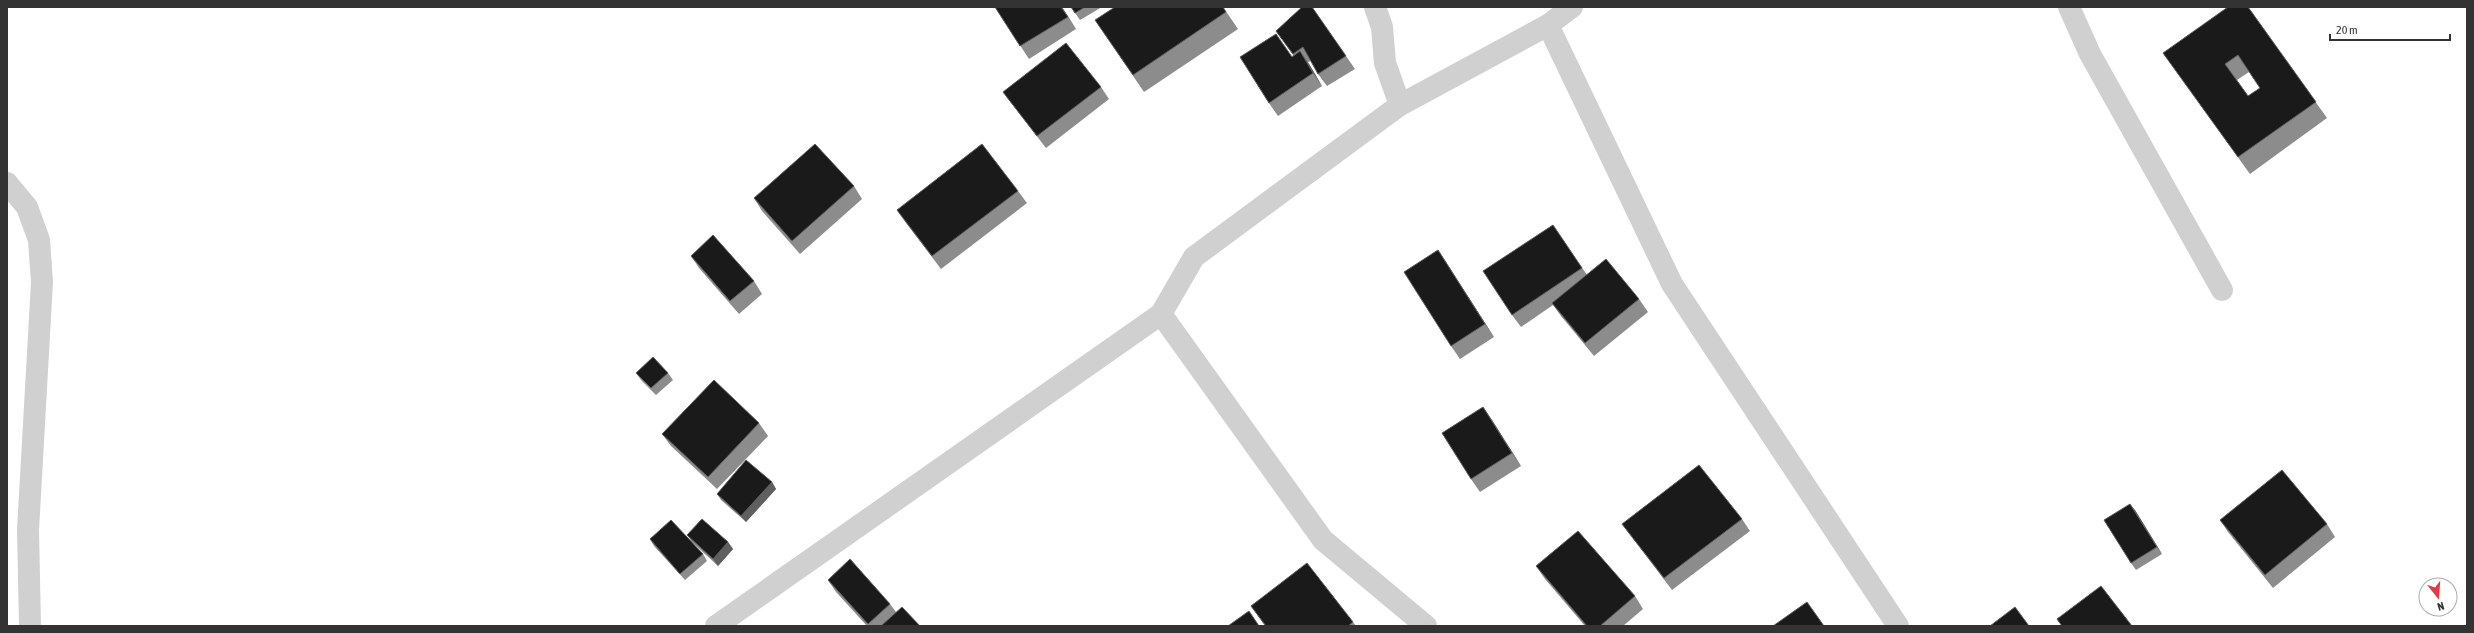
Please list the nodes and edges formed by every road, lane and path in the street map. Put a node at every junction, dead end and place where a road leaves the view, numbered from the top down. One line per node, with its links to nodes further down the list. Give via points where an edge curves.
1 (1375, 7): 5 (street, via 1382,27 1385,62)
2 (1572, 7): 4 (street)
3 (2069, 7): 7 (street, via 2090,54)
4 (1548, 25): 5 (street); 12 (street, via 1672,284)
5 (1400, 105): 8 (street, via 1194,257)
6 (7, 183): 9 (street, via 28,207 39,240 42,282 28,530)
7 (2222, 290)
8 (1161, 314): 10 (street); 11 (street, via 1323,540)
9 (30, 626)
10 (716, 626)
11 (1426, 626)
12 (1898, 626)

